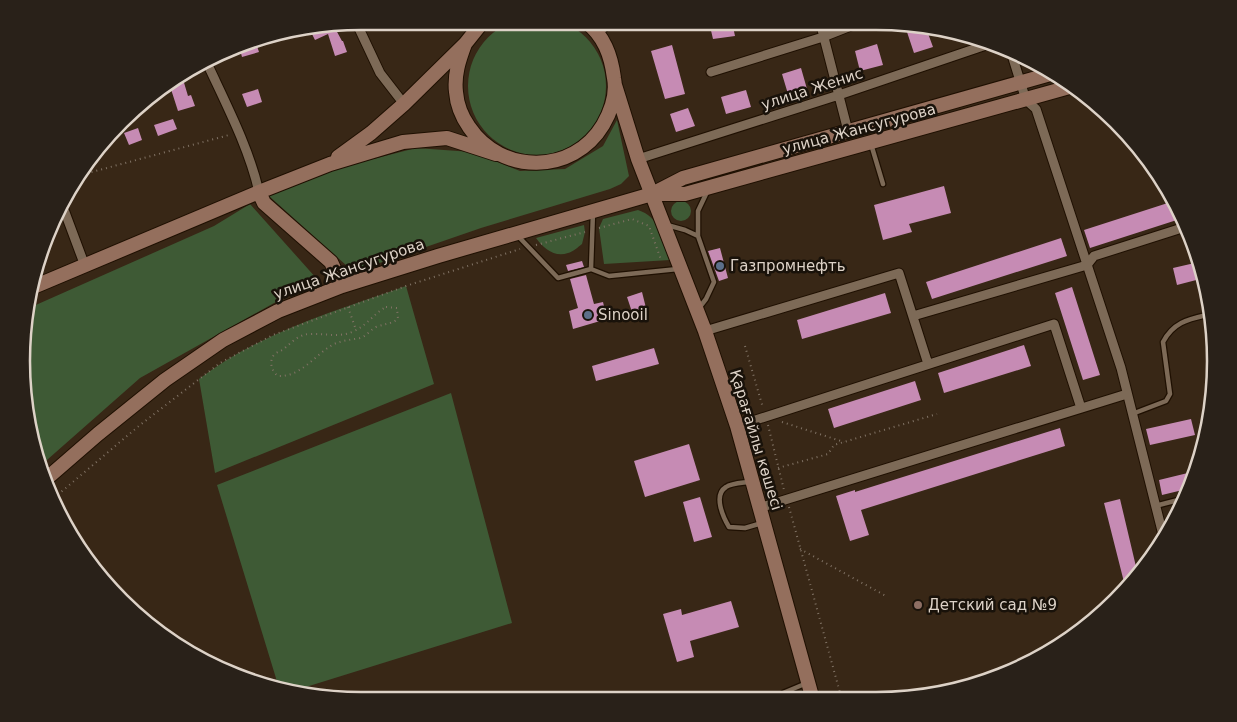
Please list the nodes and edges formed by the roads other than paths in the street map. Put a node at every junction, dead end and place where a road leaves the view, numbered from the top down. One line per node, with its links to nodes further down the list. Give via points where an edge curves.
1 (360, 30): 20 (street, via 380,74)
2 (477, 30): 9 (main road)
3 (595, 30): 7 (main road)
4 (602, 30): 7 (street)
5 (822, 30): 8 (street)
6 (841, 30): 8 (street)
7 (598, 33): 16 (main road, Қарағайлы көшесі, via 611,58)
8 (823, 37): 13 (street); 18 (street)
9 (466, 44): 20 (main road); 23 (main road, via 456,68 456,93 462,117 476,138)
10 (980, 47): 18 (street, улица Женис)
11 (1014, 60): 15 (street)
12 (209, 67): 28 (street, via 255,174)
13 (711, 72)
14 (1045, 76): 15 (main road, улица Жансугурова)
15 (1022, 84): 19 (street); 21 (main road, улица Жансугурова)
16 (616, 85): 23 (main road, via 610,112 596,136 575,153 550,162 522,163); 24 (main road, Қарағайлы көшесі)
17 (1064, 89): 19 (main road, улица Жансугурова)
18 (840, 96): 21 (street); 24 (street, улица Женис)
19 (1026, 100): 22 (main road, улица Жансугурова); 36 (street, via 1036,109)
20 (404, 104): 25 (main road)
21 (853, 130): 22 (main road); 29 (main road, улица Жансугурова, via 683,178)
22 (866, 144): 26 (lane); 27 (main road, улица Жансугурова)
23 (496, 154): 25 (main road, via 447,138 403,142)
24 (638, 158): 29 (main road, Қарағайлы көшесі)
25 (330, 164): 28 (main road)
26 (883, 184)
27 (709, 187): 29 (main road, улица Жансугурова, via 685,194); 35 (lane, via 698,211)
28 (258, 192): 37 (main road); 41 (main road, via 264,203 330,262)
29 (652, 194): 30 (main road, улица Жансугурова); 32 (main road, Қарағайлы көшесі)
30 (594, 211): 34 (main road, улица Жансугурова); 38 (lane)
31 (65, 213): 37 (street)
32 (663, 224): 35 (lane); 39 (main road, Қарағайлы көшесі)
33 (1180, 229): 36 (street, via 1094,256)
34 (515, 234): 38 (lane, via 558,278); 41 (main road, улица Жансугурова)
35 (698, 236): 42 (lane, via 714,282)
36 (1087, 265): 43 (street); 47 (street)
37 (85, 266): 40 (main road)
38 (591, 269): 39 (lane, via 609,276)
39 (681, 269): 42 (main road, Қарағайлы көшесі)
40 (39, 285)
41 (342, 286): 51 (main road, улица Жансугурова, via 278,311 223,340 165,380)
42 (697, 311): 45 (main road, Қарағайлы көшесі)
43 (913, 316): 45 (street, via 899,273); 46 (street)
44 (1204, 316): 49 (lane, via 1177,324 1163,342 1170,394 1166,401)
45 (704, 331): 50 (main road, Қарағайлы көшесі)
46 (928, 364): 48 (street, via 1054,324); 50 (street)
47 (1127, 394): 48 (street); 49 (street)
48 (1081, 408): 55 (street)
49 (1132, 414): 54 (street)
50 (737, 426): 52 (main road, Қарағайлы көшесі)
51 (51, 475)
52 (752, 482): 55 (main road, Қарағайлы көшесі); 56 (lane, via 725,488 719,501 729,527)
53 (1176, 501): 54 (lane)
54 (1156, 506): 57 (street)
55 (759, 508): 56 (main road, Қарағайлы көшесі)
56 (764, 522): 58 (main road, Қарағайлы көшесі)
57 (1161, 528)
58 (809, 683): 59 (lane); 60 (main road, Қарағайлы көшесі)
59 (786, 692)
60 (811, 692)

